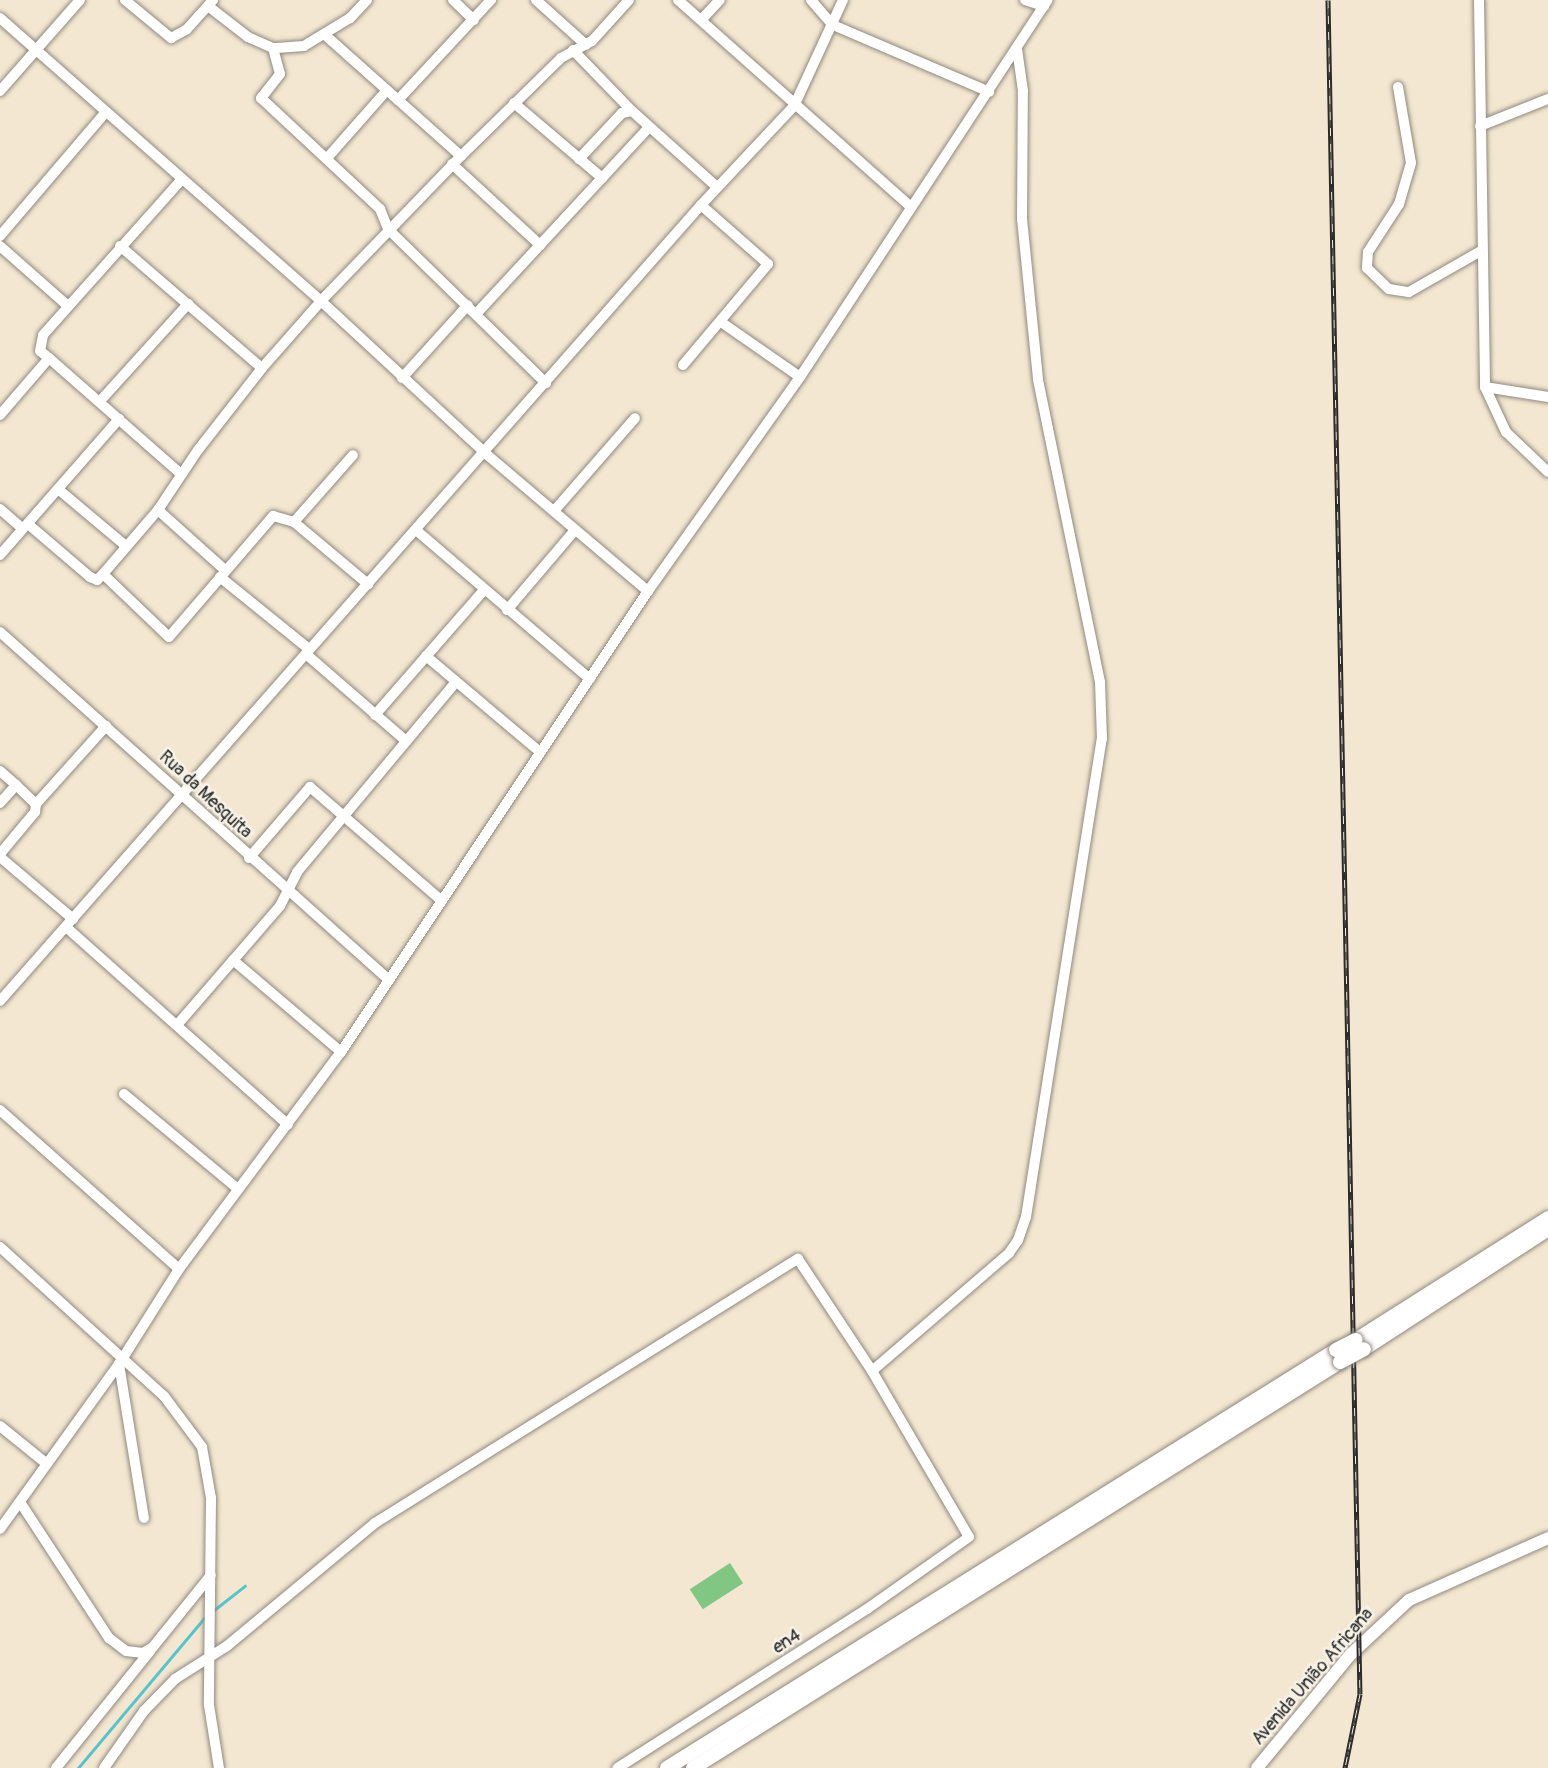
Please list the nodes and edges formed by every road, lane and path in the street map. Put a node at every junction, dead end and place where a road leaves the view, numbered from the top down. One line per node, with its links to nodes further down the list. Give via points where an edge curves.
1 (80, 0): 24 (street)
2 (125, 0): 14 (street, via 171,38)
3 (367, 0): 20 (street, via 350,18)
4 (453, 0): 18 (street)
5 (491, 0): 18 (street)
6 (536, 0): 21 (street)
7 (629, 0): 21 (street)
8 (678, 0): 17 (street)
9 (720, 0): 17 (street)
10 (811, 0): 19 (street)
11 (844, 0): 19 (street)
12 (1025, 0): 15 (street)
13 (1479, 0): 36 (street)
14 (210, 3): 22 (street, via 248,37)
15 (1046, 3): 23 (street)
16 (0, 18): 24 (street)
17 (702, 19): 33 (street)
18 (474, 20): 31 (street)
19 (833, 25): 29 (street); 33 (street)
20 (324, 34): 22 (street, via 304,46); 27 (street)
21 (586, 45): 25 (street)
22 (273, 48): 39 (street, via 280,74 261,98)
23 (1017, 49): 29 (street); 127 (street, via 1023,91 1022,220 1038,379 1100,682 1102,738 1026,1217 1018,1240 1009,1253)
24 (36, 50): 28 (street); 35 (street)
25 (573, 50): 32 (street); 34 (street)
26 (1398, 87): 52 (street, via 1412,163 1399,204 1368,253 1367,268 1389,289 1409,292)
27 (387, 90): 31 (street); 39 (street)
28 (0, 91)
29 (989, 92): 46 (street)
30 (1548, 99): 36 (street)
31 (398, 100): 38 (street)
32 (514, 103): 38 (street); 40 (street)
33 (794, 106): 44 (street); 46 (street)
34 (632, 111): 37 (street); 40 (street, via 622,113)
35 (106, 112): 43 (street); 48 (street)
36 (1480, 126): 52 (street)
37 (649, 127): 42 (street); 44 (street)
38 (461, 156): 41 (street)
39 (328, 157): 47 (street, via 380,209)
40 (579, 159): 42 (street)
41 (452, 164): 47 (street); 49 (street)
42 (602, 178): 49 (street)
43 (181, 179): 51 (street); 53 (street)
44 (717, 187): 45 (street)
45 (701, 205): 58 (street, via 768,264); 64 (street)
46 (911, 206): 62 (street)
47 (388, 229): 53 (street); 55 (street)
48 (0, 236)
49 (540, 245): 57 (street)
50 (0, 246): 56 (street)
51 (120, 246): 54 (street); 56 (street)
52 (1481, 251): 65 (street)
53 (321, 301): 61 (street); 63 (street)
54 (188, 304): 61 (street); 67 (street)
55 (468, 305): 57 (street); 63 (street)
56 (68, 306): 59 (street, via 39,343 40,351)
57 (477, 313): 64 (street)
58 (721, 322): 60 (street); 62 (street)
59 (49, 358): 67 (street); 68 (street)
60 (683, 365)
61 (262, 368): 74 (street)
62 (800, 377): 89 (street)
63 (402, 378): 71 (street)
64 (546, 383): 71 (street)
65 (1485, 387): 66 (street); 73 (street, via 1506,432)
66 (1548, 397)
67 (101, 400): 70 (street)
68 (0, 415)
69 (635, 418): 78 (street)
70 (119, 419): 74 (street); 75 (street)
71 (485, 453): 78 (street); 81 (street)
72 (354, 455): 79 (street)
73 (1548, 472)
74 (181, 474): 77 (street)
75 (58, 489): 80 (street); 83 (street)
76 (0, 509): 80 (street)
77 (158, 510): 83 (street); 86 (street)
78 (554, 512): 82 (street)
79 (294, 522): 86 (street, via 269,517); 87 (street)
80 (25, 526): 84 (street); 85 (street, via 90,577 97,580)
81 (416, 530): 87 (street); 88 (street)
82 (575, 530): 89 (street); 90 (street)
83 (126, 546): 85 (street)
84 (0, 555)
85 (103, 574): 86 (street, via 169,637)
86 (223, 574): 92 (street)
87 (368, 584): 92 (street)
88 (484, 590): 90 (street); 93 (street)
89 (648, 591): 94 (street)
90 (507, 610): 94 (street)
91 (0, 632): 97 (street, Rua da Mesquita)
92 (308, 651): 96 (street); 102 (street)
93 (426, 656): 95 (street); 96 (street)
94 (590, 679): 99 (street)
95 (456, 681): 98 (street); 99 (street)
96 (374, 715): 98 (street)
97 (106, 726): 102 (street, Rua da Mesquita); 104 (street)
98 (406, 741): 105 (street)
99 (540, 752): 109 (street)
100 (0, 771): 101 (street)
101 (16, 786): 103 (street); 104 (street)
102 (181, 794): 107 (street, Rua da Mesquita); 110 (street)
103 (0, 803)
104 (36, 804): 106 (street, via 35,813)
105 (346, 819): 107 (street, via 310,787); 108 (street, via 297,872); 109 (street)
106 (0, 856): 110 (street)
107 (249, 858): 108 (street, Rua da Mesquita)
108 (287, 892): 111 (street); 112 (street, Rua da Mesquita)
109 (442, 901): 112 (street)
110 (69, 923): 113 (street); 114 (street)
111 (233, 961): 114 (street); 115 (street)
112 (389, 980): 115 (street)
113 (0, 1001)
114 (177, 1025): 118 (street)
115 (341, 1052): 118 (street)
116 (124, 1094): 119 (street)
117 (0, 1110): 123 (street)
118 (288, 1125): 119 (street)
119 (238, 1189): 123 (street)
120 (1548, 1218): 124 (highway)
121 (1548, 1229): 124 (highway)
122 (0, 1247): 126 (street)
123 (179, 1269): 126 (street)
124 (1360, 1344): 125 (highway, bridge)
125 (1338, 1356): 141 (highway, via 1317,1362); 142 (highway)
126 (120, 1360): 129 (street); 131 (street); 134 (street, via 174,1406 202,1447 211,1498)
127 (872, 1371): 136 (street, via 803,1262 793,1260 375,1522); 140 (street, en4, via 969,1537 866,1609)
128 (0, 1426): 129 (street)
129 (47, 1464): 130 (street)
130 (20, 1502): 132 (street); 135 (street, via 109,1639 136,1653)
131 (144, 1518)
132 (0, 1530)
133 (1548, 1538): 143 (main road, Avenida União Africana, via 1409,1600 1352,1654)
134 (211, 1575): 135 (street); 136 (street)
135 (153, 1647): 137 (street)
136 (209, 1658): 138 (street, via 161,1692); 139 (street, via 212,1730)
137 (56, 1768)
138 (104, 1768)
139 (219, 1768)
140 (617, 1768)
141 (667, 1768)
142 (693, 1768)
143 (1257, 1768)

